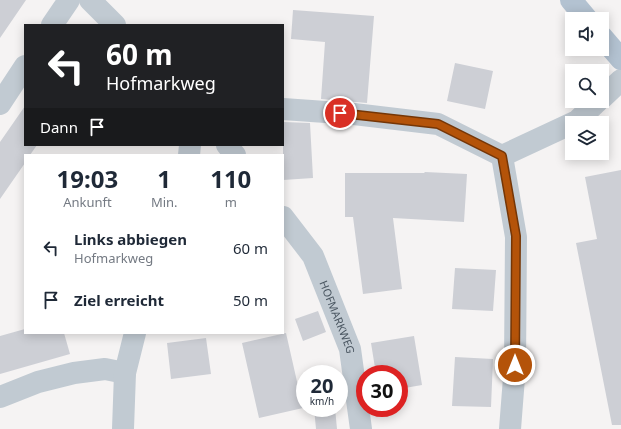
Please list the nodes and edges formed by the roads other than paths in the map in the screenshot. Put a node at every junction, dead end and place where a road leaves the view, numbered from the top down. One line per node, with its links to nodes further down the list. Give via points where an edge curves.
1 (69, 0): 5 (street)
2 (90, 0): 6 (street)
3 (571, 0): 4 (main road)
4 (581, 12)
5 (53, 24)
6 (114, 24)
7 (609, 45): 8 (main road)
8 (621, 59)
9 (24, 68): 12 (street)
10 (621, 80): 11 (street)
11 (609, 91)
12 (0, 104)
13 (591, 108): 17 (street, via 577,121)
14 (284, 109): 17 (street, via 438,124)
15 (228, 146): 16 (street)
16 (234, 154)
17 (502, 156): 24 (street, via 516,236 515,365)
18 (284, 218): 23 (street, HOFMARKWEG, via 313,256 350,349)
19 (136, 334): 20 (street)
20 (125, 373): 21 (street, via 105,369 74,373 38,382); 22 (street)
21 (0, 397)
22 (123, 429)
23 (361, 429)
24 (510, 429)

